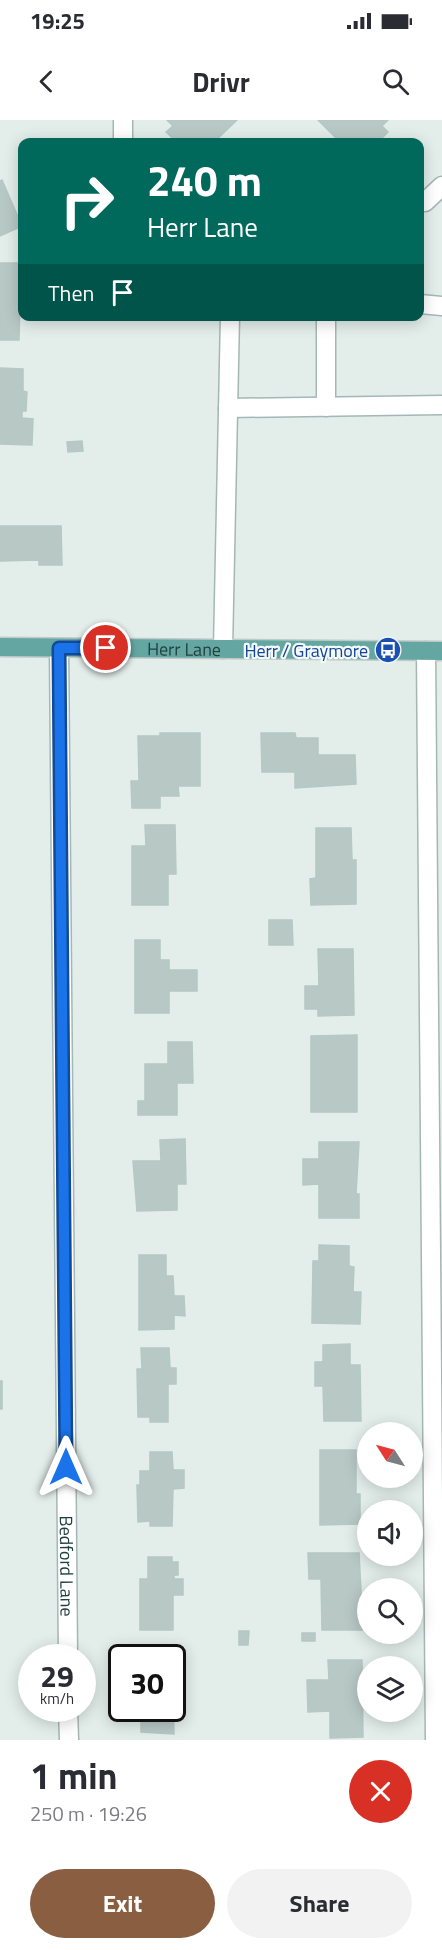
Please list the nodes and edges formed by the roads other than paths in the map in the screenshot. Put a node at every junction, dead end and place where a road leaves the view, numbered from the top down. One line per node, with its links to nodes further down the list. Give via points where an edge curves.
1 (123, 120): 2 (street)
2 (123, 138)
3 (442, 186): 4 (street)
4 (424, 202)
5 (424, 304): 6 (street)
6 (442, 306)
7 (230, 321): 11 (street)
8 (326, 321): 10 (street)
9 (442, 405): 10 (street)
10 (326, 407): 11 (street)
11 (228, 408): 14 (street)
12 (0, 647): 13 (main road, Herr Lane)
13 (59, 648): 14 (main road, Herr Lane); 18 (street, Bedford Lane)
14 (223, 649): 15 (main road, Herr Lane)
15 (434, 651): 16 (street)
16 (436, 1115): 17 (street)
17 (438, 1512): 21 (street)
18 (68, 1644)
19 (68, 1722): 20 (street)
20 (69, 1740)
21 (435, 1740)

